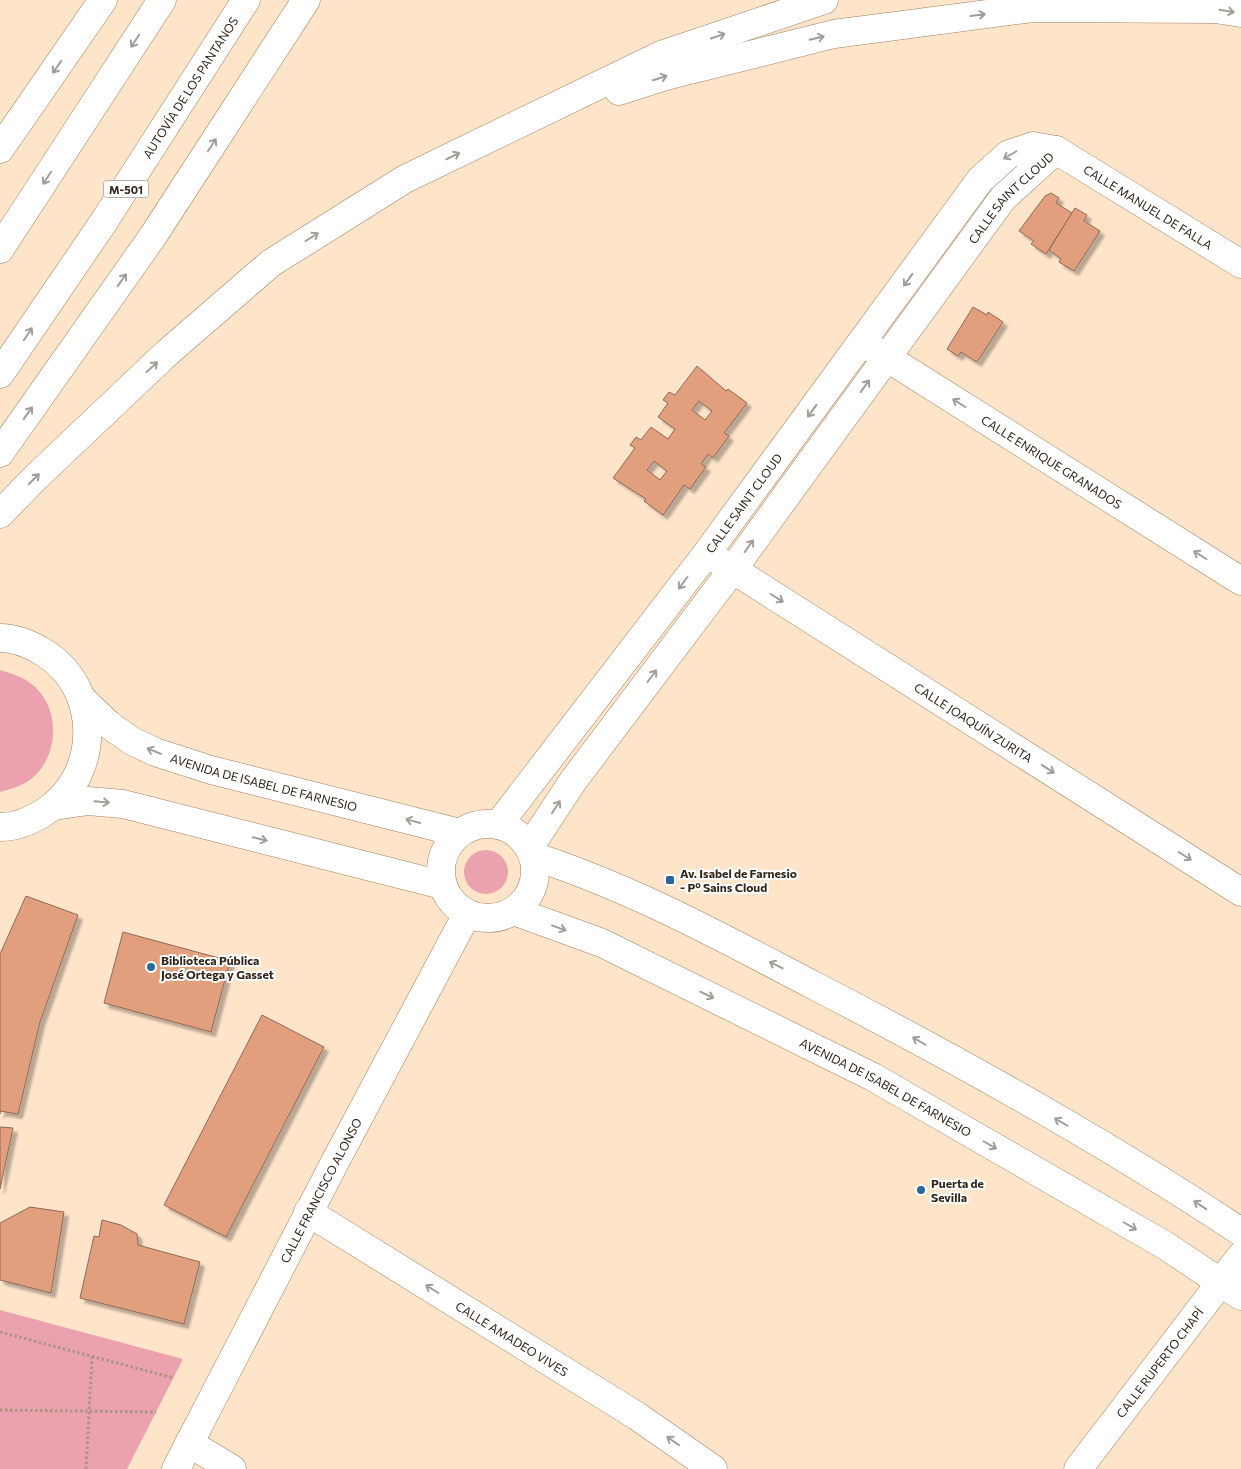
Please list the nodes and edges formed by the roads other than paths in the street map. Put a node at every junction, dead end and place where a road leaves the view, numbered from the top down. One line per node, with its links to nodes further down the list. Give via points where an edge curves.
1 (103, 0): 8 (main road, one-way to 8)
2 (162, 0): 10 (main road, one-way to 10)
3 (246, 0): 14 (main road, AUTOVÍA DE LOS PANTANOS / M-501, one-way to 3, via 103,223)
4 (306, 0): 15 (main road, one-way to 4, via 153,236)
5 (824, 0): 7 (main road, one-way to 5, via 661,56)
6 (1241, 13): 7 (main road, one-way to 6, via 666,76 834,34 1033,8 1215,9)
7 (530, 118): 16 (main road, one-way to 7, via 167,353 271,263 405,180)
8 (0, 150)
9 (1056, 150): 11 (main road, CALLE MANUEL DE FALLA); 12 (main road, CALLE SAINT CLOUD, one-way to 12, via 1033,146 1009,154 980,180); 13 (main road, CALLE SAINT CLOUD, via 1003,198)
10 (0, 249)
11 (1241, 264)
12 (863, 342): 13 (main road, CALLE ENRIQUE GRANADOS); 17 (main road, CALLE SAINT CLOUD, one-way to 17)
13 (886, 357): 18 (main road, CALLE SAINT CLOUD, one-way to 13); 19 (main road, CALLE ENRIQUE GRANADOS, one-way to 13)
14 (0, 374)
15 (0, 453)
16 (0, 514)
17 (707, 553): 18 (main road, CALLE JOAQUÍN ZURITA); 23 (main road, CALLE SAINT CLOUD, one-way to 23)
18 (732, 569): 26 (main road, CALLE SAINT CLOUD, one-way to 18, via 573,781); 28 (main road, CALLE JOAQUÍN ZURITA, one-way to 28)
19 (1241, 581)
20 (0, 638): 21 (main road, via 30,644 52,658 70,677)
21 (82, 699): 22 (main road, via 88,724 87,749 80,773); 25 (main road, AVENIDA DE ISABEL DE FARNESIO, one-way to 21, via 211,770 155,752 108,724)
22 (54, 806): 24 (main road, via 30,820); 27 (main road, one-way to 27, via 88,801 123,804)
23 (498, 825): 25 (main road, via 478,825); 26 (main road, via 516,834)
24 (2, 830)
25 (460, 833): 27 (main road, via 442,856)
26 (531, 852): 29 (main road, via 535,872 532,887); 32 (main road, one-way to 26, via 1077,1131 898,1029 658,904)
27 (442, 885): 30 (main road, via 456,907)
28 (1241, 892)
29 (514, 911): 30 (main road, via 499,917 482,918); 34 (main road, AVENIDA DE ISABEL DE FARNESIO, one-way to 34, via 602,943 873,1077 1166,1246)
30 (467, 914): 31 (main road, CALLE FRANCISCO ALONSO)
31 (308, 1212): 35 (main road, CALLE FRANCISCO ALONSO); 38 (main road, CALLE AMADEO VIVES, one-way to 31, via 637,1416)
32 (1241, 1232)
33 (1241, 1256): 34 (main road, CALLE RUPERTO CHAPÍ)
34 (1230, 1289): 39 (main road, CALLE RUPERTO CHAPÍ)
35 (189, 1443): 36 (main road, CALLE FRANCISCO ALONSO); 37 (main road)
36 (176, 1469)
37 (232, 1469)
38 (713, 1469)
39 (1078, 1469)

